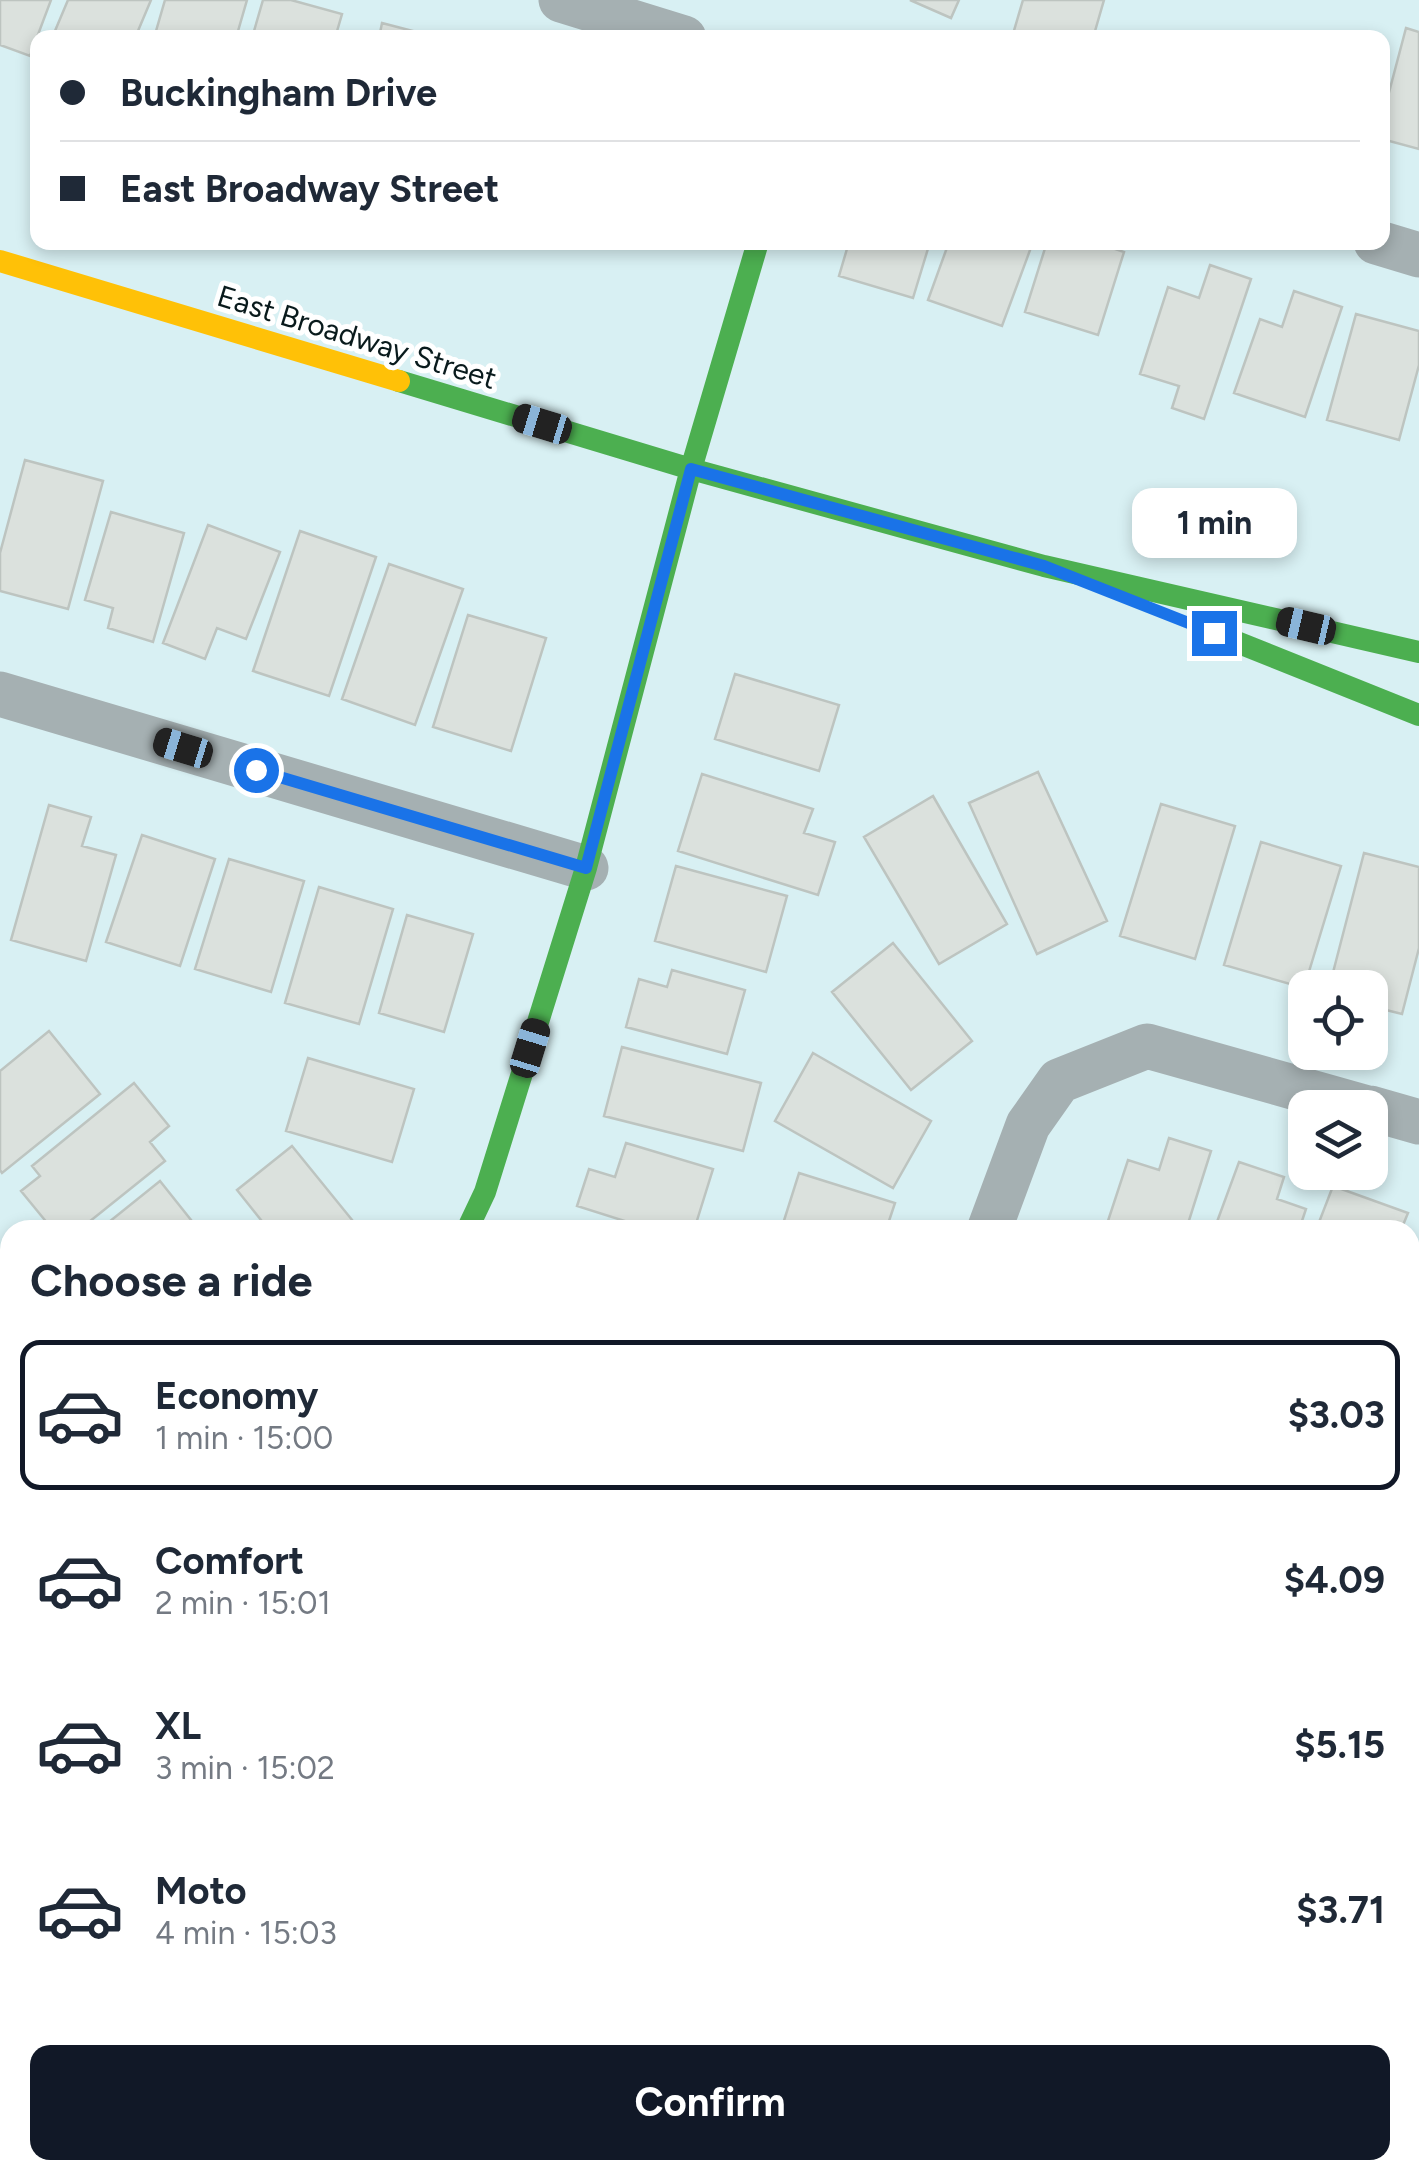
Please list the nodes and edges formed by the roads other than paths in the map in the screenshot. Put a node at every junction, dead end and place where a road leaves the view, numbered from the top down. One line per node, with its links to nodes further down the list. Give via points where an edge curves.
1 (561, 0): 2 (street)
2 (658, 30)
3 (1390, 246): 5 (street)
4 (756, 250): 7 (main road)
5 (1419, 255)
6 (0, 262): 7 (main road, East Broadway Street)
7 (691, 469): 8 (main road, East Broadway Street); 12 (main road)
8 (1044, 566): 9 (main road, East Broadway Street); 11 (main road, East Broadway Street)
9 (1419, 652)
10 (0, 694): 12 (street)
11 (1419, 714)
12 (586, 868): 16 (main road)
13 (1304, 1090): 17 (street, via 1147,1046 1059,1081 1028,1125)
14 (1388, 1113): 15 (street)
15 (1419, 1122)
16 (471, 1220)
17 (993, 1220)

